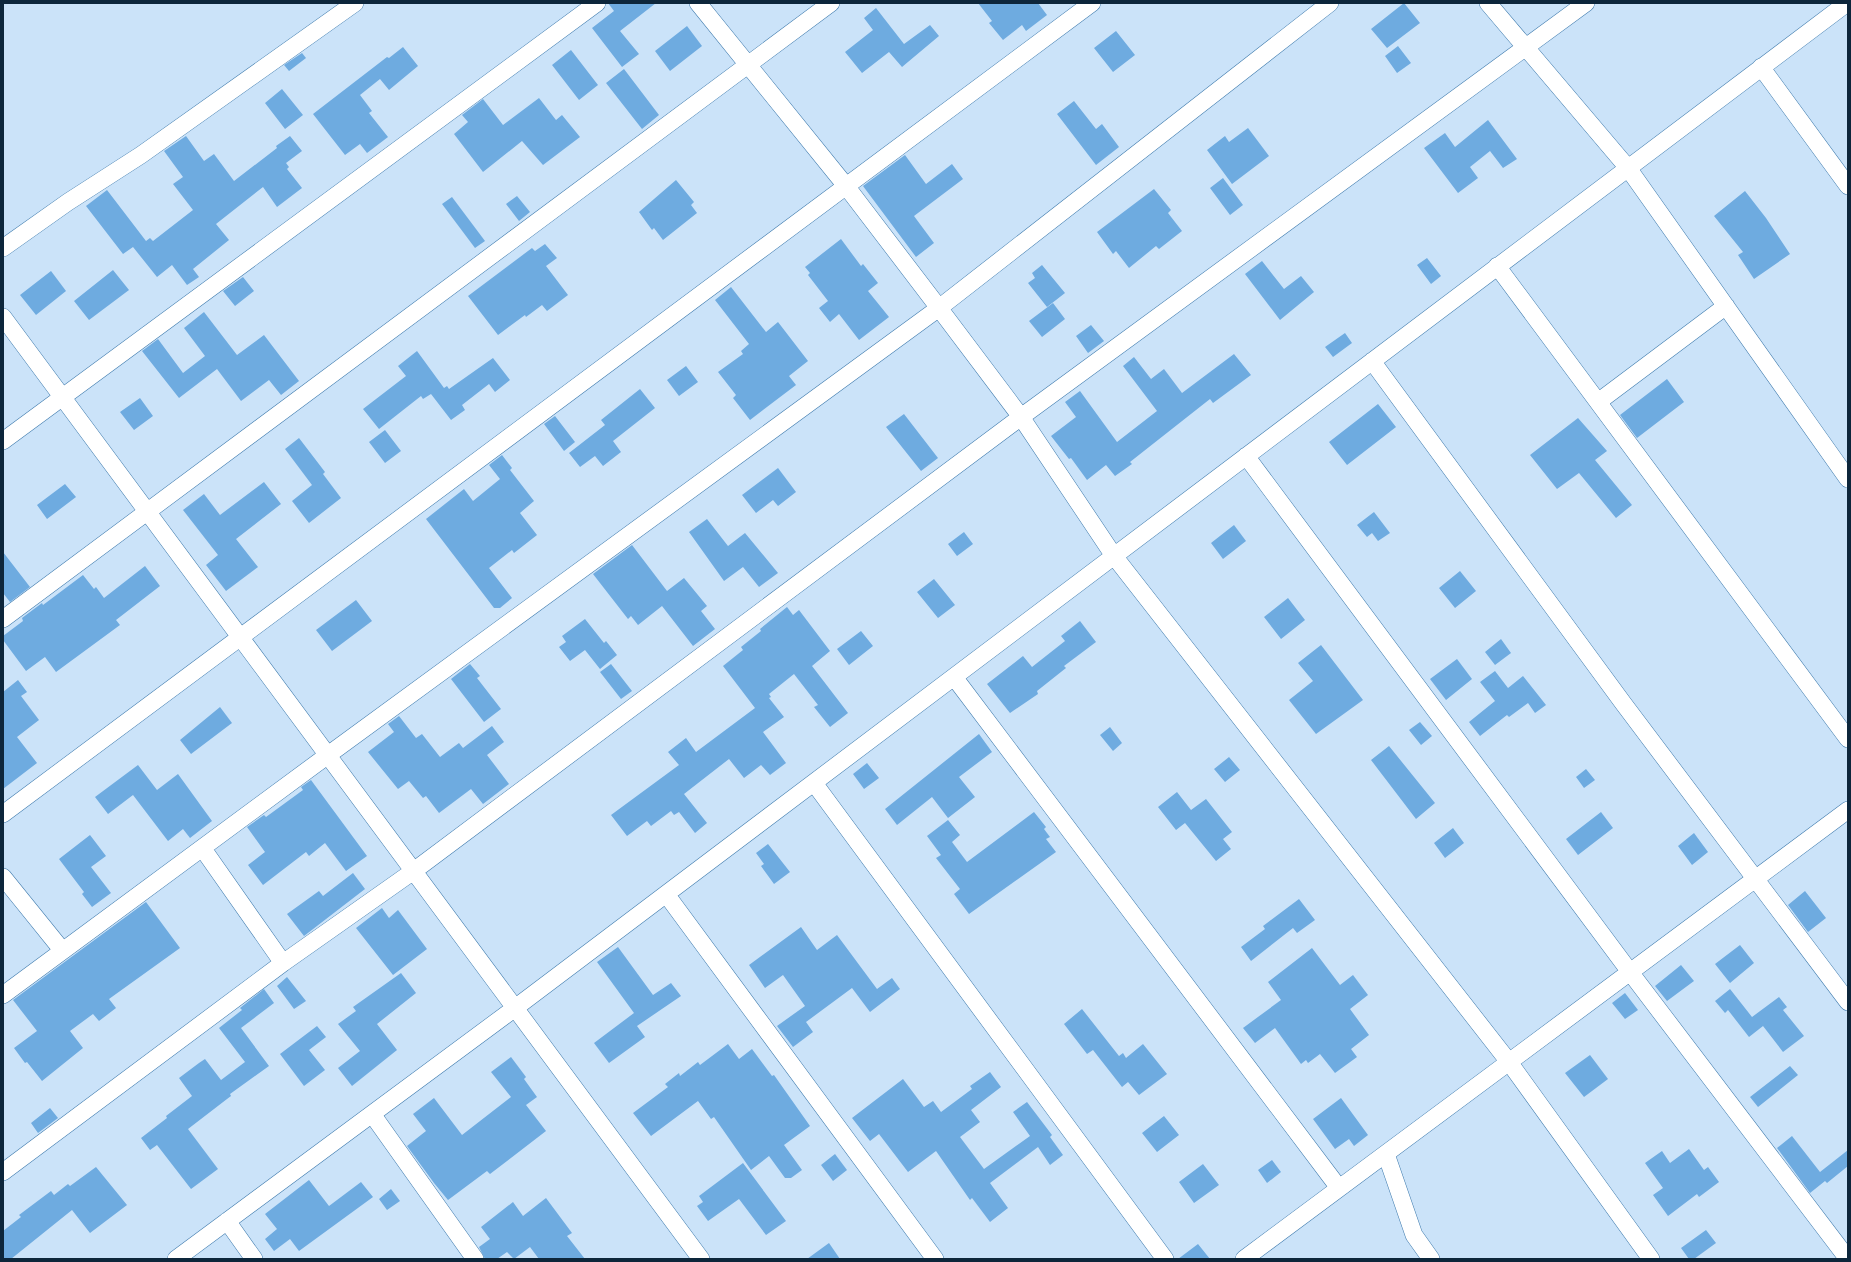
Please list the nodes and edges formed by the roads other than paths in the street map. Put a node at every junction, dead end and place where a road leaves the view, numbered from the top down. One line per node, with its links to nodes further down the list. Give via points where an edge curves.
1 (355, 3): 16 (street, via 141,156 68,202)
2 (598, 3): 22 (street)
3 (698, 3): 11 (street)
4 (831, 3): 11 (street)
5 (1092, 3): 14 (street)
6 (1330, 3): 19 (street)
7 (1488, 3): 10 (street)
8 (1586, 3): 10 (street)
9 (1847, 3): 12 (street)
10 (1524, 48): 13 (street); 24 (street)
11 (746, 64): 14 (street); 28 (street)
12 (1761, 67): 13 (street); 15 (street)
13 (1628, 168): 17 (street); 18 (street)
14 (846, 186): 19 (street); 31 (street)
15 (1848, 186)
16 (3, 248)
17 (1498, 266): 21 (street); 23 (street)
18 (1726, 306): 23 (street); 27 (street)
19 (939, 308): 24 (street); 34 (street)
20 (3, 317): 22 (street)
21 (1372, 361): 26 (street); 41 (street)
22 (62, 396): 25 (street); 28 (street)
23 (1598, 402): 33 (street)
24 (1021, 417): 29 (street); 39 (street)
25 (3, 440)
26 (1246, 456): 29 (street); 45 (street)
27 (1848, 479)
28 (147, 512): 30 (street); 31 (street)
29 (1114, 556): 32 (street); 49 (street)
30 (3, 619)
31 (240, 637): 34 (street); 37 (street)
32 (954, 677): 35 (street); 53 (street)
33 (1848, 739)
34 (328, 755): 38 (street); 39 (street)
35 (814, 783): 42 (street); 60 (street)
36 (1848, 810): 41 (street)
37 (3, 814)
38 (203, 849): 43 (street); 44 (street)
39 (415, 870): 44 (street); 48 (street)
40 (3, 877): 43 (street)
41 (1755, 880): 45 (street); 47 (street)
42 (666, 894): 48 (street); 59 (street)
43 (62, 950): 46 (street)
44 (283, 963): 52 (street)
45 (1630, 972): 49 (street); 64 (street)
46 (3, 995)
47 (1848, 1002)
48 (515, 1008): 50 (street); 58 (street)
49 (1508, 1062): 51 (street); 63 (street)
50 (372, 1114): 54 (street); 57 (street)
51 (1386, 1154): 53 (street); 62 (street, via 1414,1235)
52 (3, 1172)
53 (1339, 1188): 61 (street)
54 (227, 1221): 55 (street); 56 (street)
55 (176, 1259)
56 (254, 1259)
57 (475, 1259)
58 (702, 1259)
59 (934, 1259)
60 (1165, 1259)
61 (1244, 1259)
62 (1431, 1259)
63 (1651, 1259)
64 (1848, 1259)

